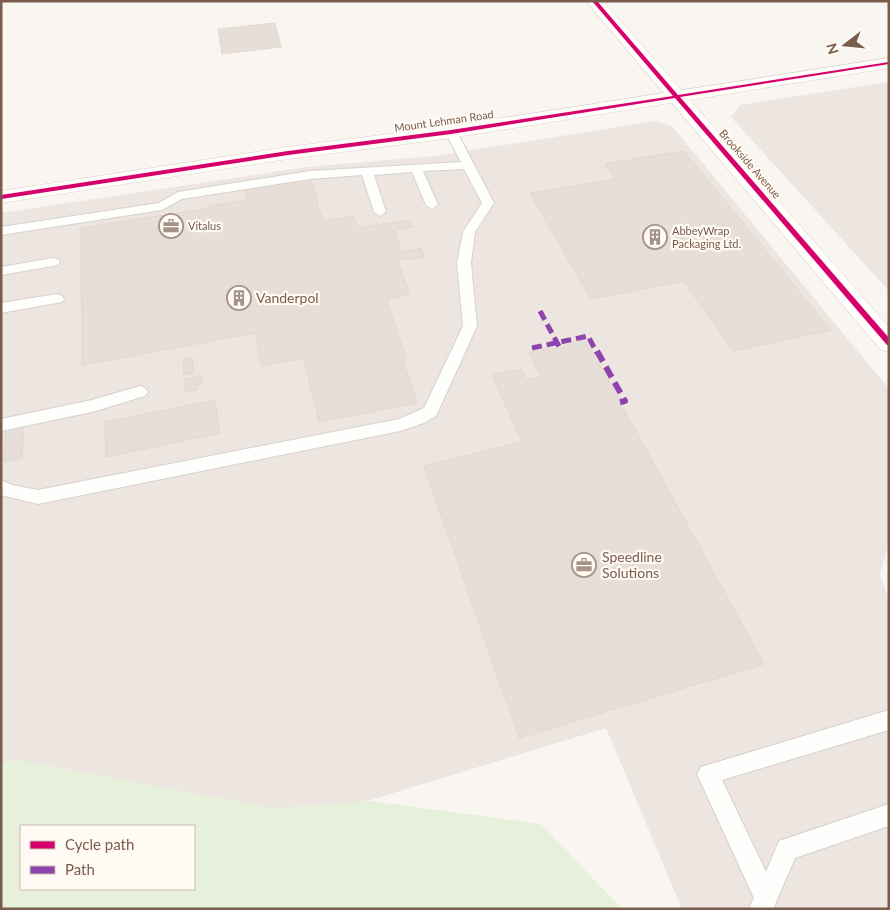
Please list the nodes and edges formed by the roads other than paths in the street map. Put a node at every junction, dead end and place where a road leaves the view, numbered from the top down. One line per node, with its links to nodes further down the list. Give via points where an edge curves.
1 (594, 1): 3 (main road, Brookside Avenue)
2 (889, 63): 3 (main road, Mount Lehman Road)
3 (677, 96): 4 (main road, Mount Lehman Road); 16 (main road, Brookside Avenue)
4 (451, 132): 5 (lane); 8 (main road, Mount Lehman Road, via 288,153)
5 (468, 165): 6 (lane); 19 (lane, via 488,203 469,232 464,263 470,326 430,412 418,420 400,425 38,497 9,492)
6 (416, 168): 7 (lane); 9 (lane)
7 (367, 171): 10 (lane); 11 (lane, via 310,176 178,196 162,206)
8 (1, 197)
9 (432, 205)
10 (380, 212)
11 (1, 231)
12 (52, 262): 13 (lane)
13 (1, 270)
14 (57, 299): 15 (lane)
15 (1, 308)
16 (889, 343)
17 (140, 392): 18 (lane, via 92,406)
18 (1, 425)
19 (1, 486)
20 (889, 720): 22 (lane, via 708,774)
21 (889, 815): 22 (lane, via 787,849)
22 (763, 903)

